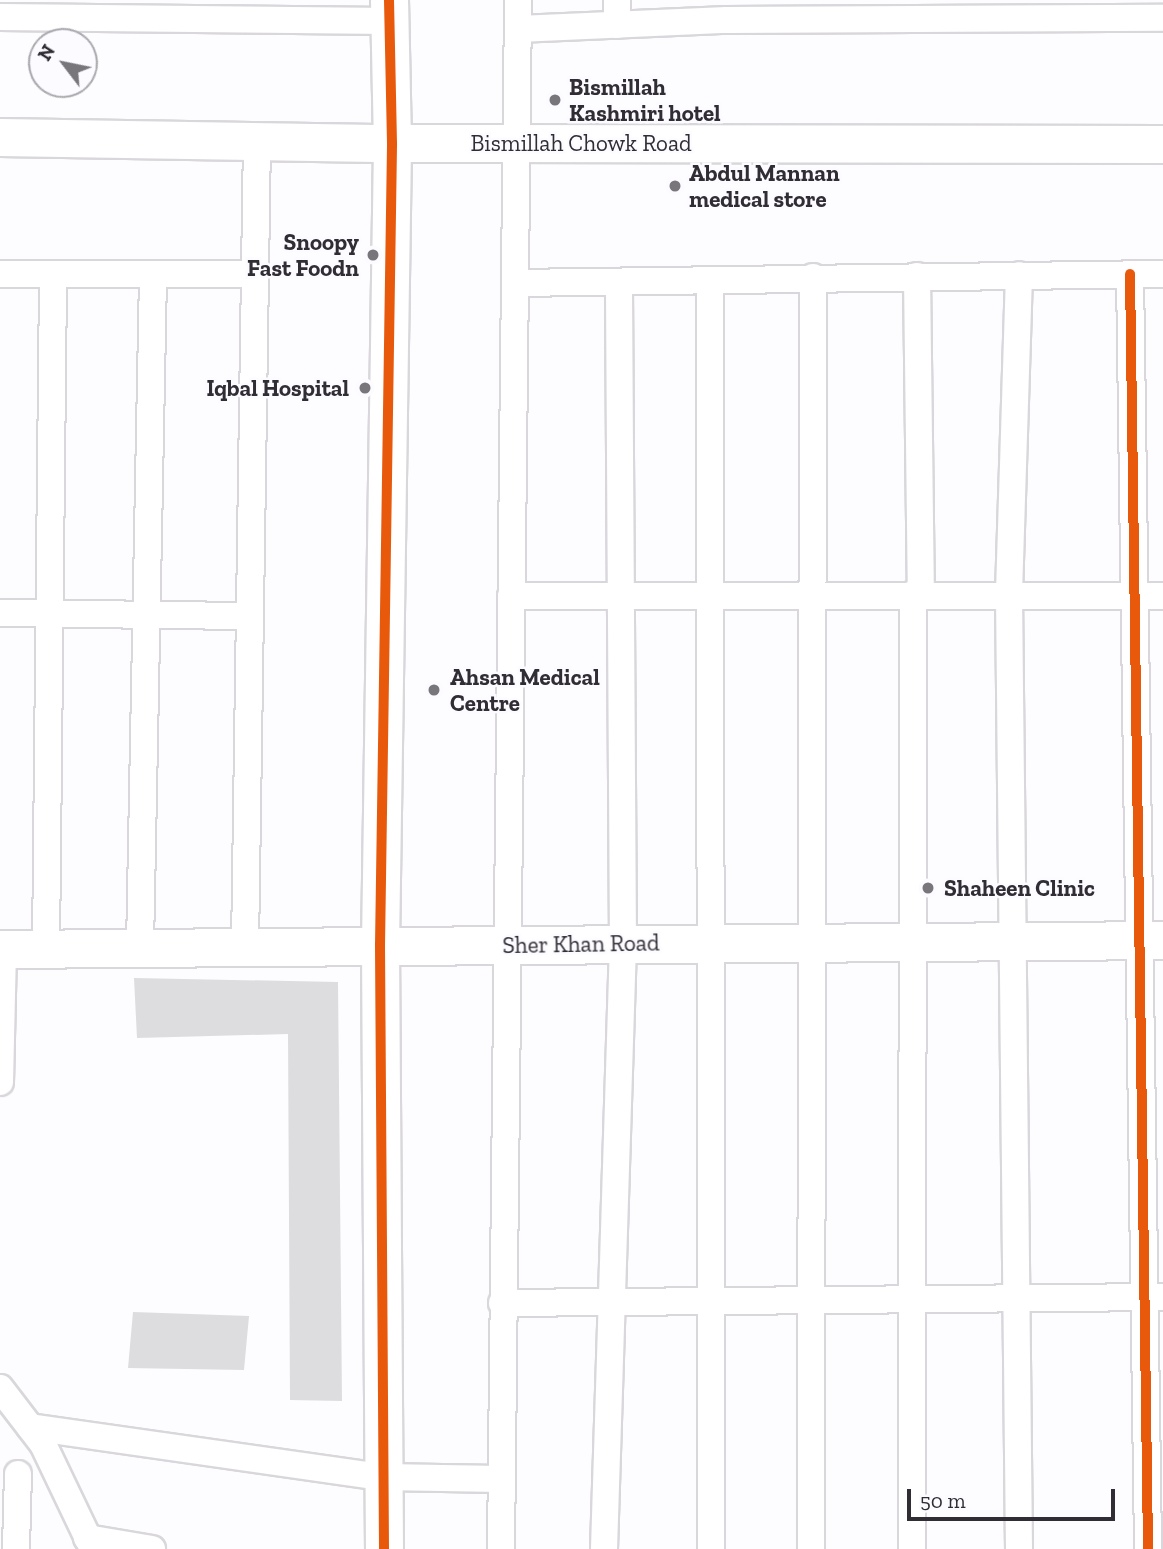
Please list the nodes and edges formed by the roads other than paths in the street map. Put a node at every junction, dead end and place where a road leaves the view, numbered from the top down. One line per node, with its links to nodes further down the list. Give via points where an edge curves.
1 (518, 0): 14 (street)
2 (47, 9): 3 (street); 12 (street)
3 (149, 9): 5 (street)
4 (1115, 9): 10 (street); 13 (street)
5 (255, 10): 6 (street)
6 (389, 10): 17 (street)
7 (727, 10): 8 (street); 11 (street)
8 (811, 10): 9 (street)
9 (913, 10): 10 (street)
10 (1012, 10)
11 (617, 12): 14 (street)
12 (0, 17)
13 (1163, 18)
14 (518, 29): 18 (street)
15 (0, 137): 16 (street, Bismillah Chowk Road)
16 (257, 141): 17 (street, Bismillah Chowk Road); 23 (street)
17 (393, 143): 18 (street, Bismillah Chowk Road); 50 (street)
18 (517, 143): 19 (street, Bismillah Chowk Road); 31 (street)
19 (1163, 144)
20 (0, 274): 21 (street)
21 (53, 274): 22 (street); 41 (street)
22 (153, 274): 23 (street); 42 (street)
23 (255, 274): 43 (street)
24 (1130, 274): 25 (street); 26 (street); 38 (street)
25 (1163, 274)
26 (1019, 275): 27 (street); 33 (street)
27 (916, 276): 28 (street); 32 (street)
28 (813, 277): 29 (street); 35 (street)
29 (710, 280): 30 (street); 34 (street)
30 (619, 282): 31 (street); 36 (street)
31 (515, 283): 37 (street)
32 (917, 593): 33 (street); 35 (street); 47 (street)
33 (1009, 593): 38 (street); 45 (street)
34 (711, 594): 35 (street); 36 (street); 48 (street)
35 (811, 594): 46 (street)
36 (620, 595): 37 (street); 49 (street)
37 (511, 596): 51 (street)
38 (1135, 596): 39 (street); 44 (street)
39 (1163, 596)
40 (0, 613): 41 (street)
41 (50, 614): 42 (street); 54 (street)
42 (146, 615): 43 (street); 52 (street)
43 (250, 617): 53 (street)
44 (1152, 940): 45 (street, Sher Khan Road); 57 (street)
45 (1012, 941): 47 (street, Sher Khan Road); 58 (street)
46 (811, 942): 47 (street, Sher Khan Road); 48 (street, Sher Khan Road); 61 (street)
47 (912, 942): 59 (street)
48 (711, 943): 49 (street, Sher Khan Road); 60 (street)
49 (623, 944): 51 (street, Sher Khan Road); 62 (street)
50 (380, 945): 51 (street, Sher Khan Road); 53 (street, Sher Khan Road); 68 (street)
51 (506, 945): 63 (street)
52 (140, 947): 53 (street, Sher Khan Road); 54 (street, Sher Khan Road)
53 (245, 947)
54 (46, 948): 55 (street, Sher Khan Road)
55 (2, 949): 56 (street)
56 (0, 1082)
57 (1154, 1298): 58 (street); 80 (street)
58 (1016, 1299): 59 (street); 79 (street)
59 (912, 1300): 61 (street); 78 (street)
60 (711, 1301): 61 (street); 62 (street); 76 (street)
61 (811, 1301): 77 (street)
62 (612, 1302): 63 (street); 75 (street)
63 (502, 1303): 69 (street)
64 (0, 1388): 65 (street)
65 (30, 1427): 67 (street); 68 (street)
66 (9, 1475): 67 (street); 71 (street)
67 (58, 1475): 70 (street)
68 (383, 1477): 69 (street); 73 (street)
69 (501, 1479): 74 (street)
70 (90, 1543): 72 (street)
71 (16, 1549)
72 (152, 1549)
73 (384, 1549)
74 (501, 1549)
75 (604, 1549)
76 (711, 1549)
77 (811, 1549)
78 (912, 1549)
79 (1019, 1549)
80 (1148, 1549)

